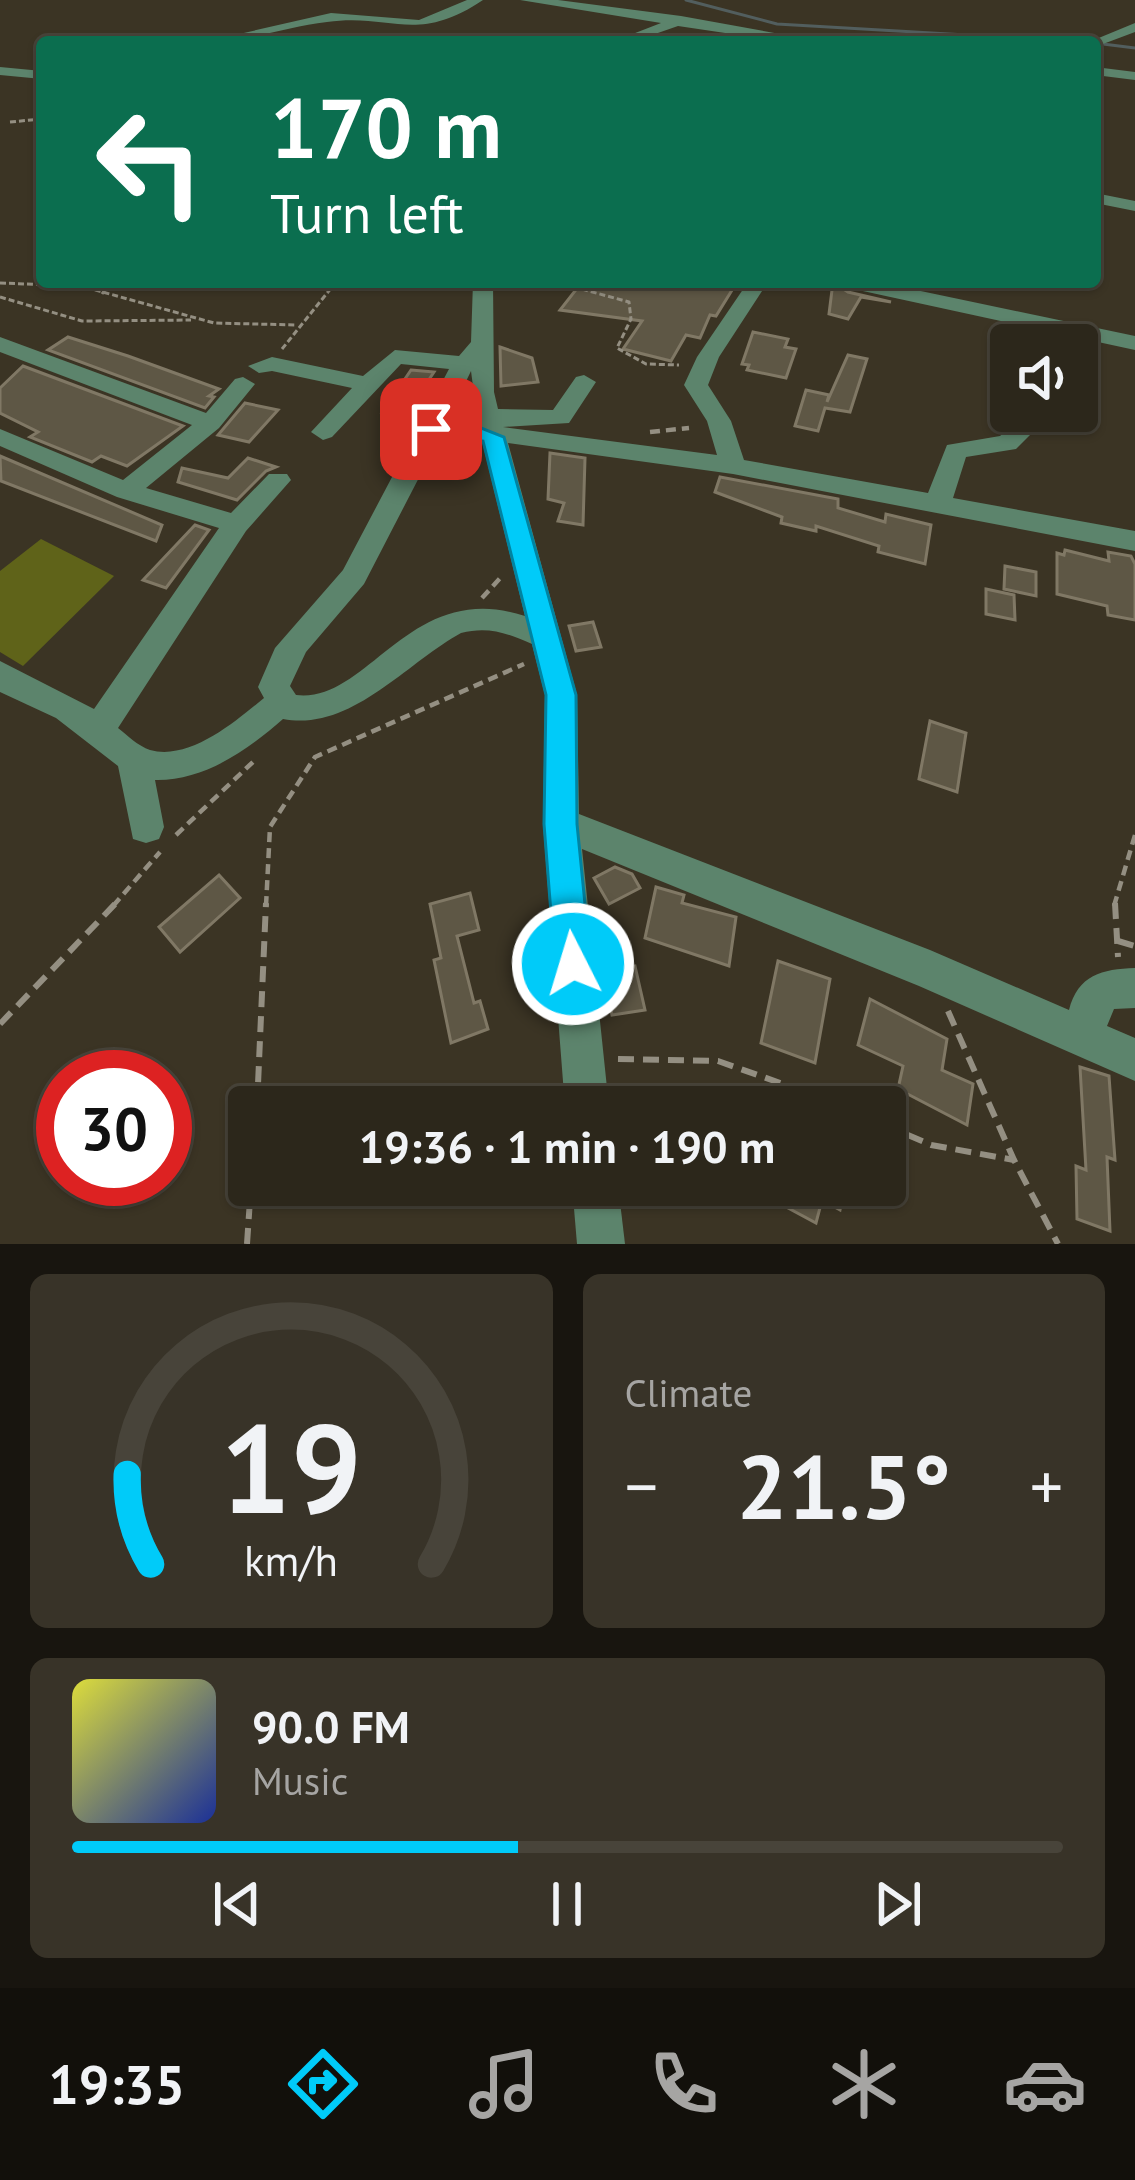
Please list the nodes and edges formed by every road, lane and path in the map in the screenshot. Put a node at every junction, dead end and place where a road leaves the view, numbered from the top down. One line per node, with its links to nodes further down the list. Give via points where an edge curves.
1 (477, 0): 5 (street, via 421,24 332,16)
2 (526, 0): 3 (street)
3 (681, 20): 6 (street); 7 (street)
4 (1135, 27): 8 (street)
5 (239, 36)
6 (637, 36)
7 (780, 36)
8 (1101, 41)
9 (0, 71): 11 (street)
10 (1101, 72): 12 (street)
11 (36, 74)
12 (1135, 76)
13 (36, 120): 14 (path)
14 (10, 122)
15 (1101, 200): 16 (street)
16 (1135, 206)
17 (0, 283): 18 (path)
18 (36, 284)
19 (86, 288): 26 (path)
20 (106, 288): 26 (path)
21 (331, 288): 29 (path)
22 (482, 288): 32 (street)
23 (578, 288): 33 (path, via 628,302 632,319 616,348 631,359 667,369)
24 (754, 288): 33 (street)
25 (877, 288): 30 (street)
26 (102, 294): 28 (path)
27 (0, 297): 28 (path, via 82,321)
28 (202, 320): 29 (path)
29 (297, 326): 34 (path)
30 (1135, 343)
31 (0, 344): 37 (street)
32 (471, 354): 36 (street, via 394,357); 38 (street); 39 (street)
33 (708, 357): 43 (street, via 697,389 719,421)
34 (258, 372): 36 (street); 37 (street)
35 (584, 382): 38 (street, via 560,418)
36 (367, 384): 40 (street)
37 (210, 423): 45 (street)
38 (490, 427): 39 (street); 43 (street); 49 (street)
39 (431, 429): 53 (street, via 354,578 284,661 274,688)
40 (323, 432)
41 (1022, 432): 46 (street, via 956,451)
42 (0, 437): 45 (street)
43 (733, 466): 46 (street)
44 (278, 480): 47 (street)
45 (126, 491): 47 (street)
46 (938, 502): 48 (street)
47 (236, 524): 54 (street)
48 (1135, 541)
49 (523, 553): 50 (path); 51 (street)
50 (462, 620): 51 (street, via 486,618); 53 (street, via 325,704 298,712)
51 (549, 645): 57 (street, via 563,724); 68 (path, via 315,758 270,827)
52 (0, 674): 54 (street)
53 (281, 703): 55 (street, via 211,755 163,765)
54 (98, 730): 55 (street)
55 (134, 760): 58 (street)
56 (255, 760): 64 (path)
57 (560, 824): 62 (street); 66 (street)
58 (146, 827)
59 (1135, 835): 60 (path, via 1112,912)
60 (1116, 940): 61 (path); 63 (path)
61 (1135, 946)
62 (930, 970): 65 (street); 72 (path)
63 (1129, 987): 65 (street, via 1107,989 1091,1002)
64 (0, 1024)
65 (1085, 1035): 67 (street)
66 (582, 1058): 69 (street); 70 (path, via 718,1061)
67 (1135, 1060)
68 (258, 1086)
69 (585, 1086)
70 (796, 1086)
71 (906, 1134): 72 (path)
72 (1014, 1160): 77 (path)
73 (250, 1206): 75 (path)
74 (597, 1206): 76 (street)
75 (247, 1244)
76 (601, 1244)
77 (1058, 1244)

